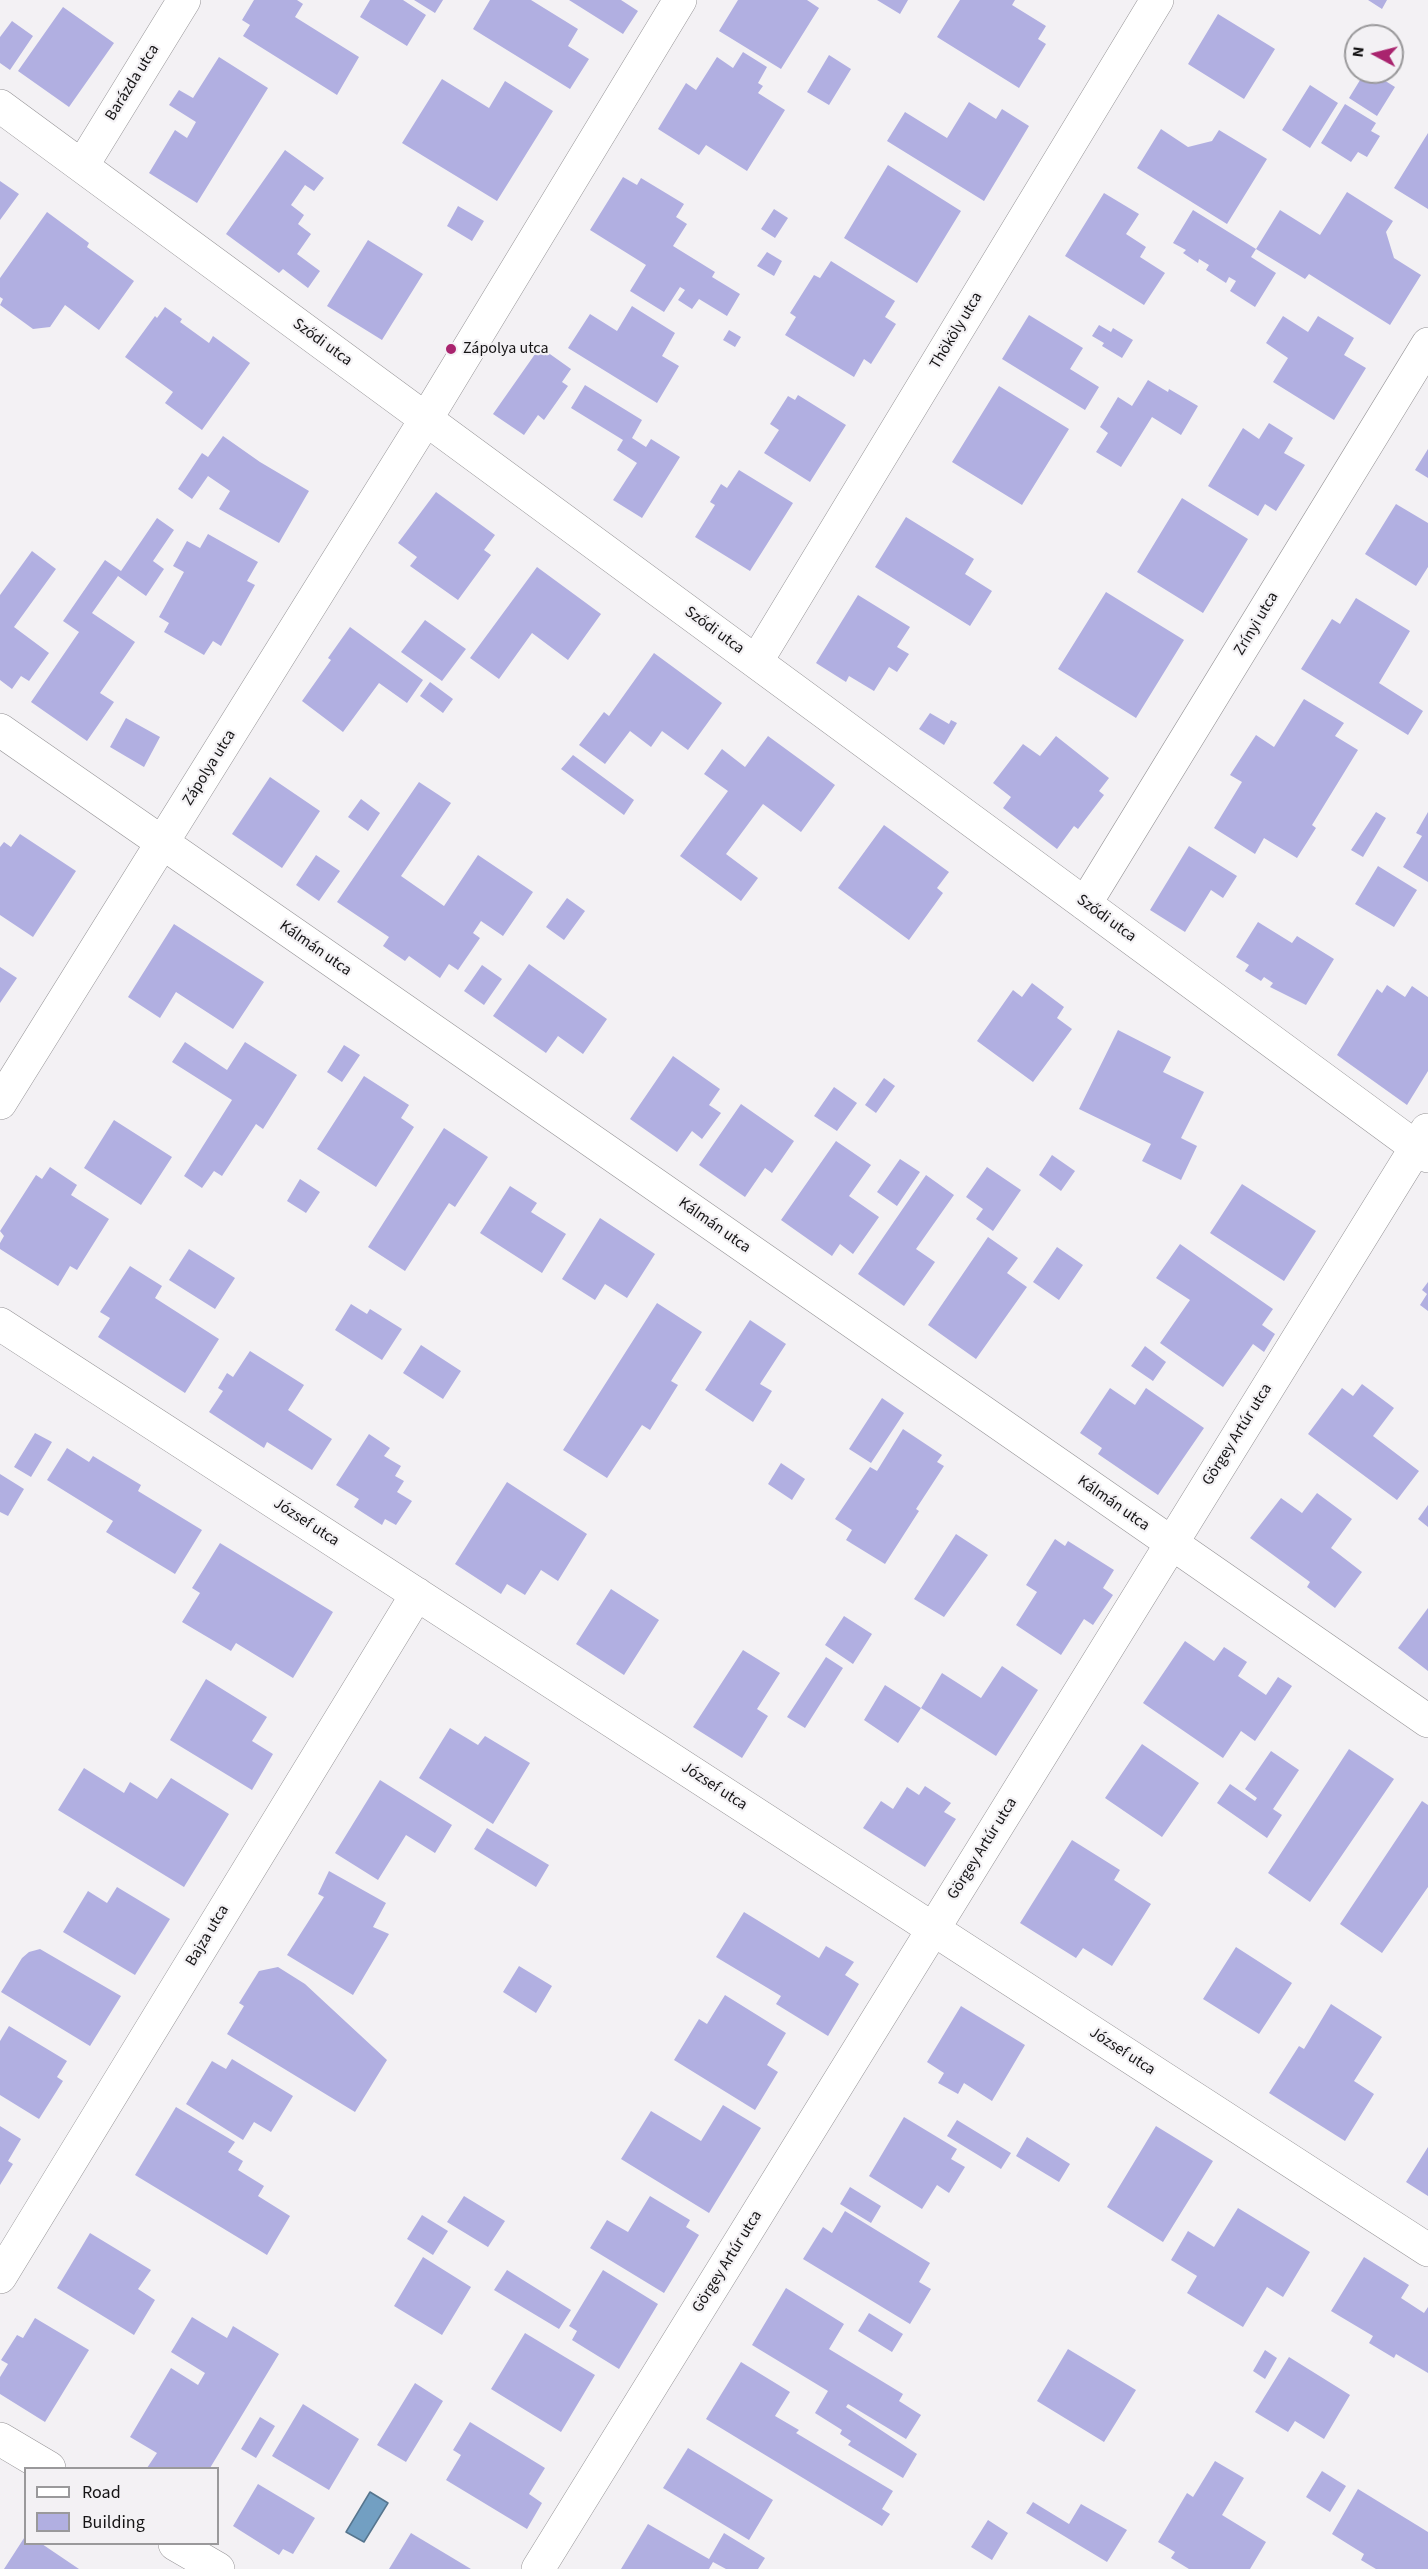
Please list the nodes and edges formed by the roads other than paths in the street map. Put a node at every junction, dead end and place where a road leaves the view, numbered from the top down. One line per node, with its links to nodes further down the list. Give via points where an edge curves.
1 (184, 0): 5 (street, Barázda utca)
2 (680, 0): 7 (street, Zápolya utca)
3 (1157, 0): 8 (street, Thököly utca)
4 (0, 106): 5 (street, Sződi utca)
5 (82, 166): 7 (street, Sződi utca)
6 (1428, 344): 11 (street, Zrínyi utca)
7 (426, 419): 8 (street, Sződi utca); 10 (street, Zápolya utca)
8 (756, 662): 11 (street, Sződi utca)
9 (0, 730): 10 (street, Kálmán utca)
10 (163, 844): 12 (street, Zápolya utca); 15 (street, Kálmán utca)
11 (1085, 904): 13 (street, Sződi utca)
12 (0, 1103)
13 (1424, 1144): 15 (street, Görgey Artúr utca)
14 (0, 1324): 16 (street, József utca)
15 (1171, 1544): 17 (street, Kálmán utca); 18 (street, Görgey Artúr utca)
16 (417, 1594): 18 (street, József utca); 20 (street, Bajza utca)
17 (1428, 1721)
18 (933, 1929): 19 (street, József utca); 25 (street, Görgey Artúr utca)
19 (1428, 2250)
20 (0, 2277)
21 (0, 2439): 22 (street)
22 (46, 2467)
23 (177, 2545): 24 (street)
24 (218, 2569)
25 (538, 2569)

